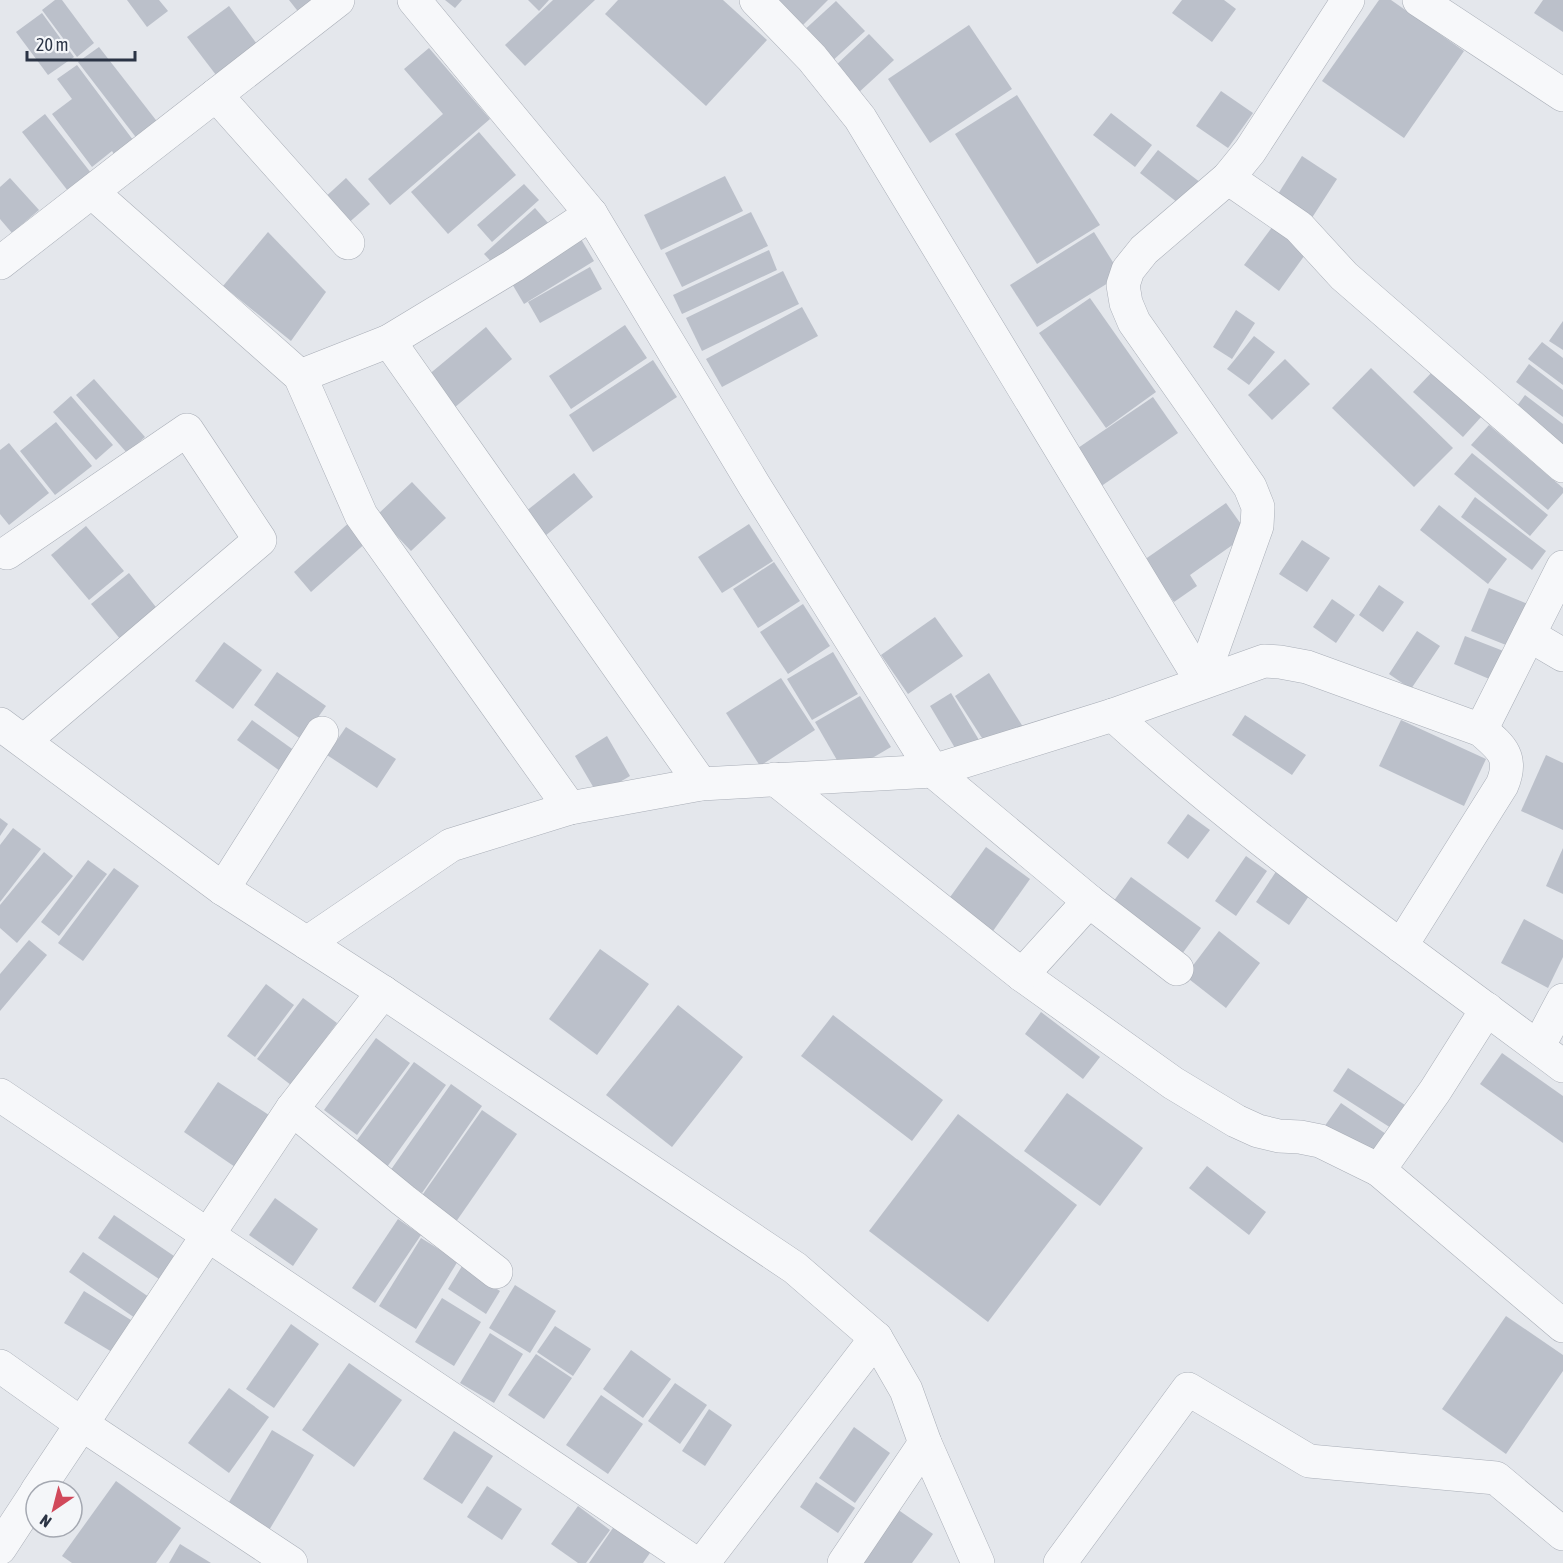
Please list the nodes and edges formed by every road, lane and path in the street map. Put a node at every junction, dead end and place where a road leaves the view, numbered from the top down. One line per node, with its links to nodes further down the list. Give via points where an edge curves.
1 (338, 0): 6 (street)
2 (414, 0): 10 (street)
3 (756, 0): 20 (street, via 812,57 860,118)
4 (1348, 0): 8 (street, via 1250,151)
5 (1419, 0): 7 (street)
6 (216, 95): 9 (street); 11 (street)
7 (1563, 95)
8 (1228, 178): 15 (street, via 1299,227 1344,276); 20 (street, via 1144,250 1128,270 1123,285 1134,322 1250,487 1258,507 1257,526 1212,652)
9 (93, 193): 12 (street); 14 (street)
10 (591, 214): 13 (street); 25 (street)
11 (348, 243)
12 (0, 263)
13 (388, 341): 14 (street); 27 (street)
14 (300, 376): 28 (street, via 361,514)
15 (1563, 466)
16 (8, 553): 23 (street, via 187,430 260,540)
17 (1563, 567): 18 (street)
18 (1529, 635): 19 (street); 22 (street)
19 (1563, 655)
20 (1199, 677): 21 (street); 22 (street, via 1264,661 1307,667)
21 (1113, 715): 25 (street); 32 (street, via 1182,776)
22 (1481, 730): 32 (street, via 1502,748 1508,771)
23 (12, 732): 29 (street)
24 (322, 733): 29 (street)
25 (933, 771): 26 (street); 30 (street)
26 (775, 779): 27 (street); 34 (street)
27 (701, 784): 28 (street)
28 (570, 808): 31 (street, via 451,845)
29 (223, 889): 31 (street)
30 (1089, 901): 33 (street); 34 (street)
31 (307, 943): 35 (street)
32 (1401, 946): 37 (street)
33 (1177, 969)
34 (1022, 975): 41 (street, via 1173,1083 1236,1121 1258,1131 1320,1141)
35 (383, 992): 40 (street); 45 (street, via 795,1268)
36 (1563, 1000): 38 (street)
37 (1487, 1009): 38 (street); 41 (street)
38 (1551, 1057)
39 (0, 1095): 42 (street)
40 (292, 1109): 42 (street); 43 (street)
41 (1379, 1170): 44 (street)
42 (207, 1235): 47 (street); 54 (street)
43 (496, 1272)
44 (1563, 1326)
45 (876, 1338): 48 (street, via 906,1390); 55 (street)
46 (0, 1366): 47 (street)
47 (81, 1424): 49 (street); 53 (street)
48 (925, 1443): 56 (street); 57 (street)
49 (45, 1479)
50 (24, 1512): 52 (street)
51 (1563, 1534): 58 (street, via 1496,1478 1309,1461 1188,1389)
52 (0, 1548)
53 (291, 1563)
54 (695, 1563)
55 (703, 1563)
56 (844, 1563)
57 (978, 1563)
58 (1060, 1563)

